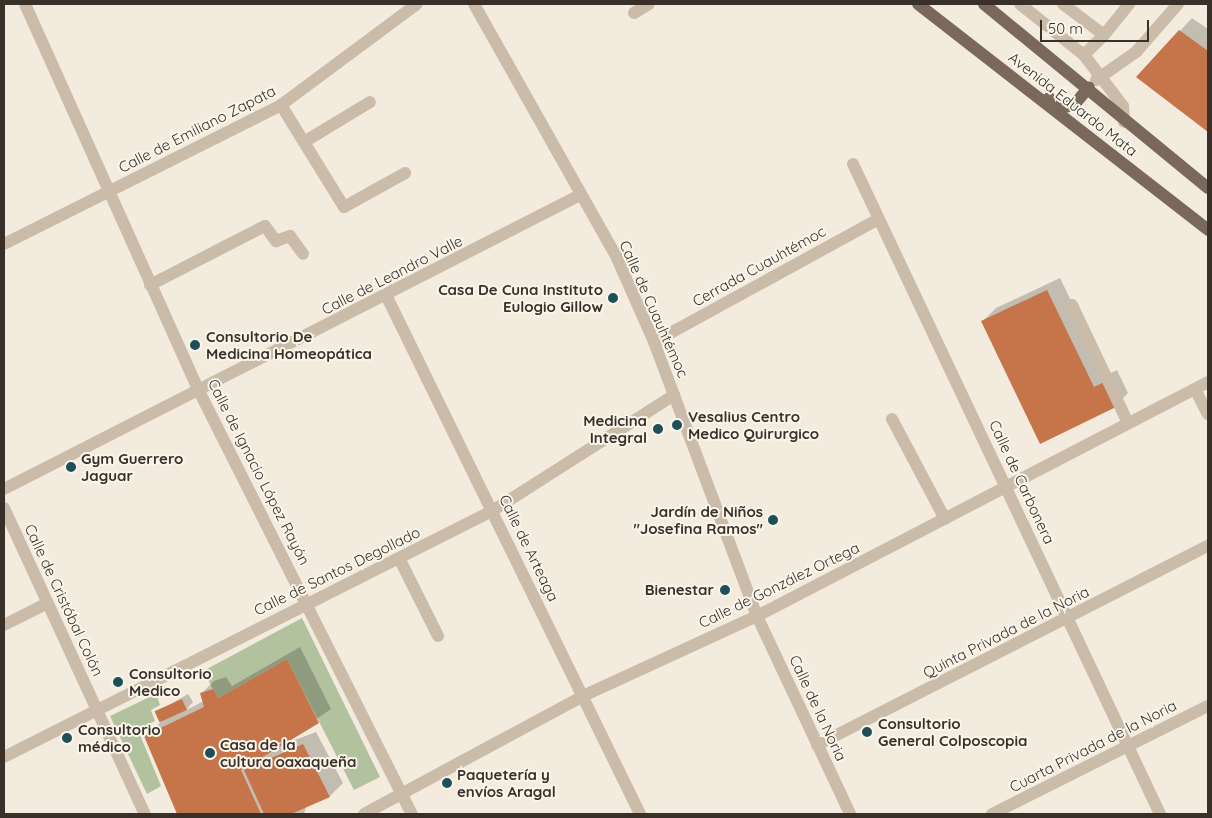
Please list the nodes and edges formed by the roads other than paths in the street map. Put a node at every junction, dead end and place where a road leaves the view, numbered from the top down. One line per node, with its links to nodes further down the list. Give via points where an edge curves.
1 (25, 4): 24 (street, Calle de Ignacio López Rayón)
2 (417, 4): 18 (street, Calle de Emiliano Zapata)
3 (474, 4): 25 (street, Calle de Cuauhtémoc)
4 (649, 4): 11 (street)
5 (918, 4): 13 (main road, Avenida Eduardo Mata)
6 (984, 4): 16 (main road, Avenida Eduardo Mata)
7 (1020, 4): 14 (street)
8 (1063, 4): 12 (street)
9 (1129, 4): 12 (street)
10 (1178, 4): 15 (street, via 1136,52)
11 (634, 13)
12 (1104, 35): 14 (street)
13 (983, 55): 16 (main road, via 1007,62 1064,107 1074,105); 27 (main road, Avenida Eduardo Mata)
14 (1084, 55): 15 (street)
15 (1100, 75): 16 (street); 19 (street, via 1123,106)
16 (1089, 87): 19 (main road, Avenida Eduardo Mata)
17 (370, 102): 20 (street)
18 (281, 105): 20 (street); 24 (street, Calle de Emiliano Zapata)
19 (1124, 122): 23 (main road, Avenida Eduardo Mata)
20 (304, 142): 22 (street, via 344,207)
21 (853, 164): 26 (street, Calle de Carbonera)
22 (405, 173)
23 (1208, 188)
24 (109, 192): 28 (street, Calle de Emiliano Zapata); 30 (street, Calle de Ignacio López Rayón)
25 (580, 195): 31 (street, Calle de Leandro Valle); 33 (street, Calle de Cuauhtémoc, via 617,258)
26 (879, 219): 33 (street, Cerrada Cuauhtémoc); 41 (street, Calle de Carbonera)
27 (1208, 230)
28 (4, 244)
29 (303, 254): 30 (street, via 290,236 276,241 265,226)
30 (150, 285): 36 (street, Calle de Ignacio López Rayón)
31 (386, 297): 36 (street, Calle de Leandro Valle); 44 (street, Calle de Arteaga)
32 (1072, 305): 40 (street)
33 (654, 342): 37 (street, Calle de Cuauhtémoc)
34 (1208, 382): 35 (street, Calle de González Ortega)
35 (1195, 389): 38 (street); 40 (street, Calle de González Ortega)
36 (199, 391): 42 (street, Calle de Leandro Valle); 48 (street, Calle de Ignacio López Rayón)
37 (674, 395): 44 (street, Calle de Santos Degollado); 50 (street, Calle de Cuauhtémoc)
38 (1208, 414)
39 (892, 419): 45 (street)
40 (1128, 423): 41 (street, Calle de González Ortega)
41 (1006, 487): 45 (street, Calle de González Ortega); 51 (street, Calle de Carbonera)
42 (4, 489)
43 (4, 508): 49 (street, Calle de Cristóbal Colón)
44 (492, 511): 47 (street, Calle de Santos Degollado); 54 (street, Calle de Arteaga)
45 (945, 519): 50 (street, Calle de González Ortega)
46 (1208, 546): 51 (street, Quinta Privada de la Noria)
47 (400, 560): 48 (street, Calle de Santos Degollado); 53 (street)
48 (308, 603): 56 (street, Calle de Santos Degollado); 60 (street, Calle de Ignacio López Rayón)
49 (46, 604): 52 (street); 56 (street, Calle de Cristóbal Colón)
50 (757, 616): 54 (street, Calle de González Ortega); 57 (street, Calle de la Noria)
51 (1069, 619): 57 (street, Quinta Privada de la Noria); 58 (street, Calle de Carbonera)
52 (4, 624)
53 (438, 636)
54 (583, 696): 60 (street, Calle de González Ortega); 64 (street, Calle de Arteaga)
55 (1208, 706): 58 (street, Cuarta Privada de la Noria)
56 (96, 710): 59 (street, Calle de Santos Degollado); 61 (street, Calle de Cristóbal Colón)
57 (817, 745): 65 (street, Calle de la Noria)
58 (1129, 746): 66 (street, Cuarta Privada de la Noria); 67 (street, Calle de Carbonera)
59 (4, 757)
60 (402, 793): 62 (street, Calle de González Ortega); 63 (street, Calle de Ignacio López Rayón)
61 (145, 814)
62 (364, 814)
63 (412, 814)
64 (640, 814)
65 (850, 814)
66 (992, 814)
67 (1160, 814)

